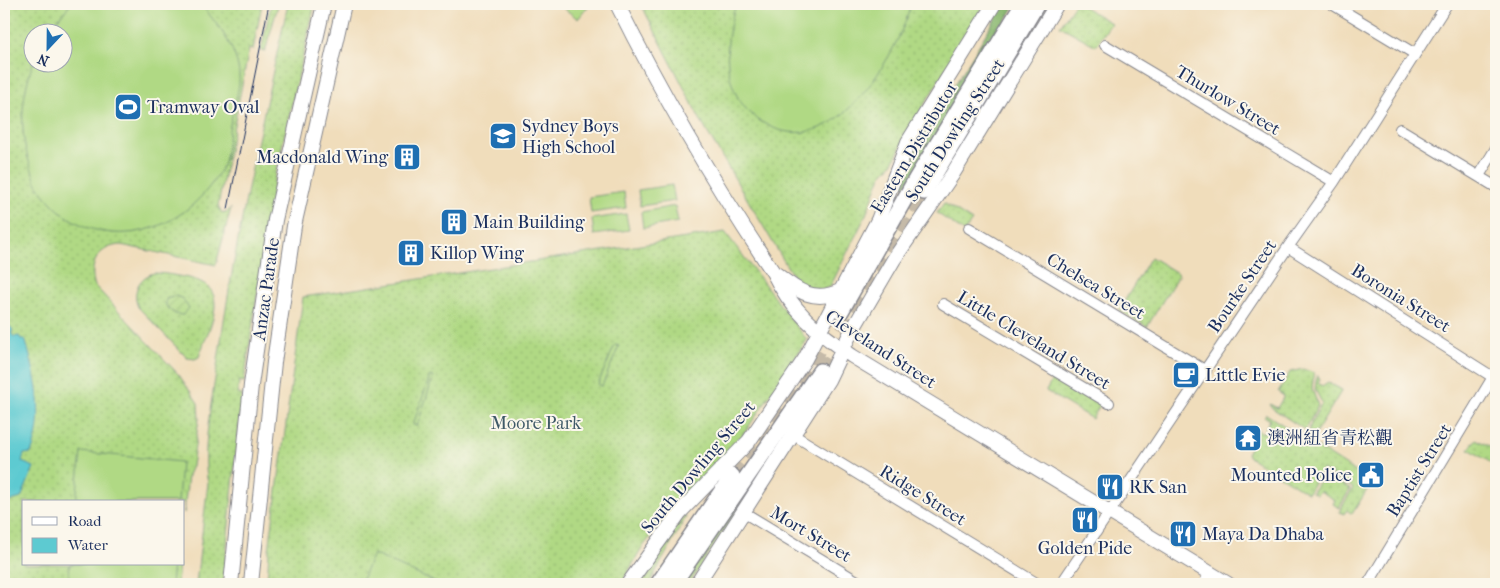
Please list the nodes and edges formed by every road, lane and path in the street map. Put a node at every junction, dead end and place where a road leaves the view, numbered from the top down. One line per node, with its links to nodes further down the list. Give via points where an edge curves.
1 (324, 4): 35 (main road, Anzac Parade, via 275,220 251,385)
2 (344, 4): 36 (main road, Anzac Parade, via 294,226 274,362)
3 (617, 4): 20 (main road, Cleveland Street, via 681,122)
4 (994, 4): 21 (main road, South Dowling Street, via 908,142 878,220)
5 (1023, 4): 23 (highway, Eastern Distributor, via 916,179)
6 (1037, 4): 17 (highway, Eastern Distributor)
7 (1057, 4): 25 (main road, South Dowling Street, via 952,175 894,259)
8 (1332, 4): 11 (street)
9 (1447, 4): 11 (street, Bourke Street)
10 (1105, 45): 15 (street, Thurlow Street)
11 (1415, 54): 15 (street, Bourke Street)
12 (1400, 129): 14 (street)
13 (1496, 148): 14 (street)
14 (1479, 176): 16 (street)
15 (1334, 182): 19 (street, Bourke Street)
16 (1496, 187)
17 (924, 192)
18 (969, 228): 27 (street, Chelsea Street)
19 (1288, 247): 27 (street, Bourke Street); 28 (street, Boronia Street)
20 (773, 272): 21 (main road, via 793,288 813,296 826,296); 24 (main road, Cleveland Street, via 795,310)
21 (842, 290): 24 (main road, South Dowling Street)
22 (943, 304): 29 (street, Little Cleveland Street)
23 (841, 312)
24 (819, 332): 25 (main road, Cleveland Street); 37 (main road, South Dowling Street, via 805,359 749,441 680,512)
25 (843, 350): 30 (main road, South Dowling Street, via 828,380); 33 (main road, Cleveland Street)
26 (820, 371): 39 (highway)
27 (1206, 371): 33 (street, Bourke Street)
28 (1495, 376): 45 (street, Baptist Street)
29 (1109, 403)
30 (792, 434): 32 (main road, South Dowling Street); 42 (street, Ridge Street)
31 (732, 476): 38 (highway)
32 (744, 512): 40 (main road, South Dowling Street); 41 (street, Mort Street)
33 (1110, 513): 34 (main road, Cleveland Street); 43 (street, Bourke Street)
34 (1207, 579): 44 (main road, Cleveland Street)
35 (231, 584)
36 (251, 584)
37 (628, 584)
38 (658, 584)
39 (672, 584)
40 (697, 584)
41 (862, 584)
42 (1038, 584)
43 (1061, 584)
44 (1228, 584)
45 (1368, 584)

